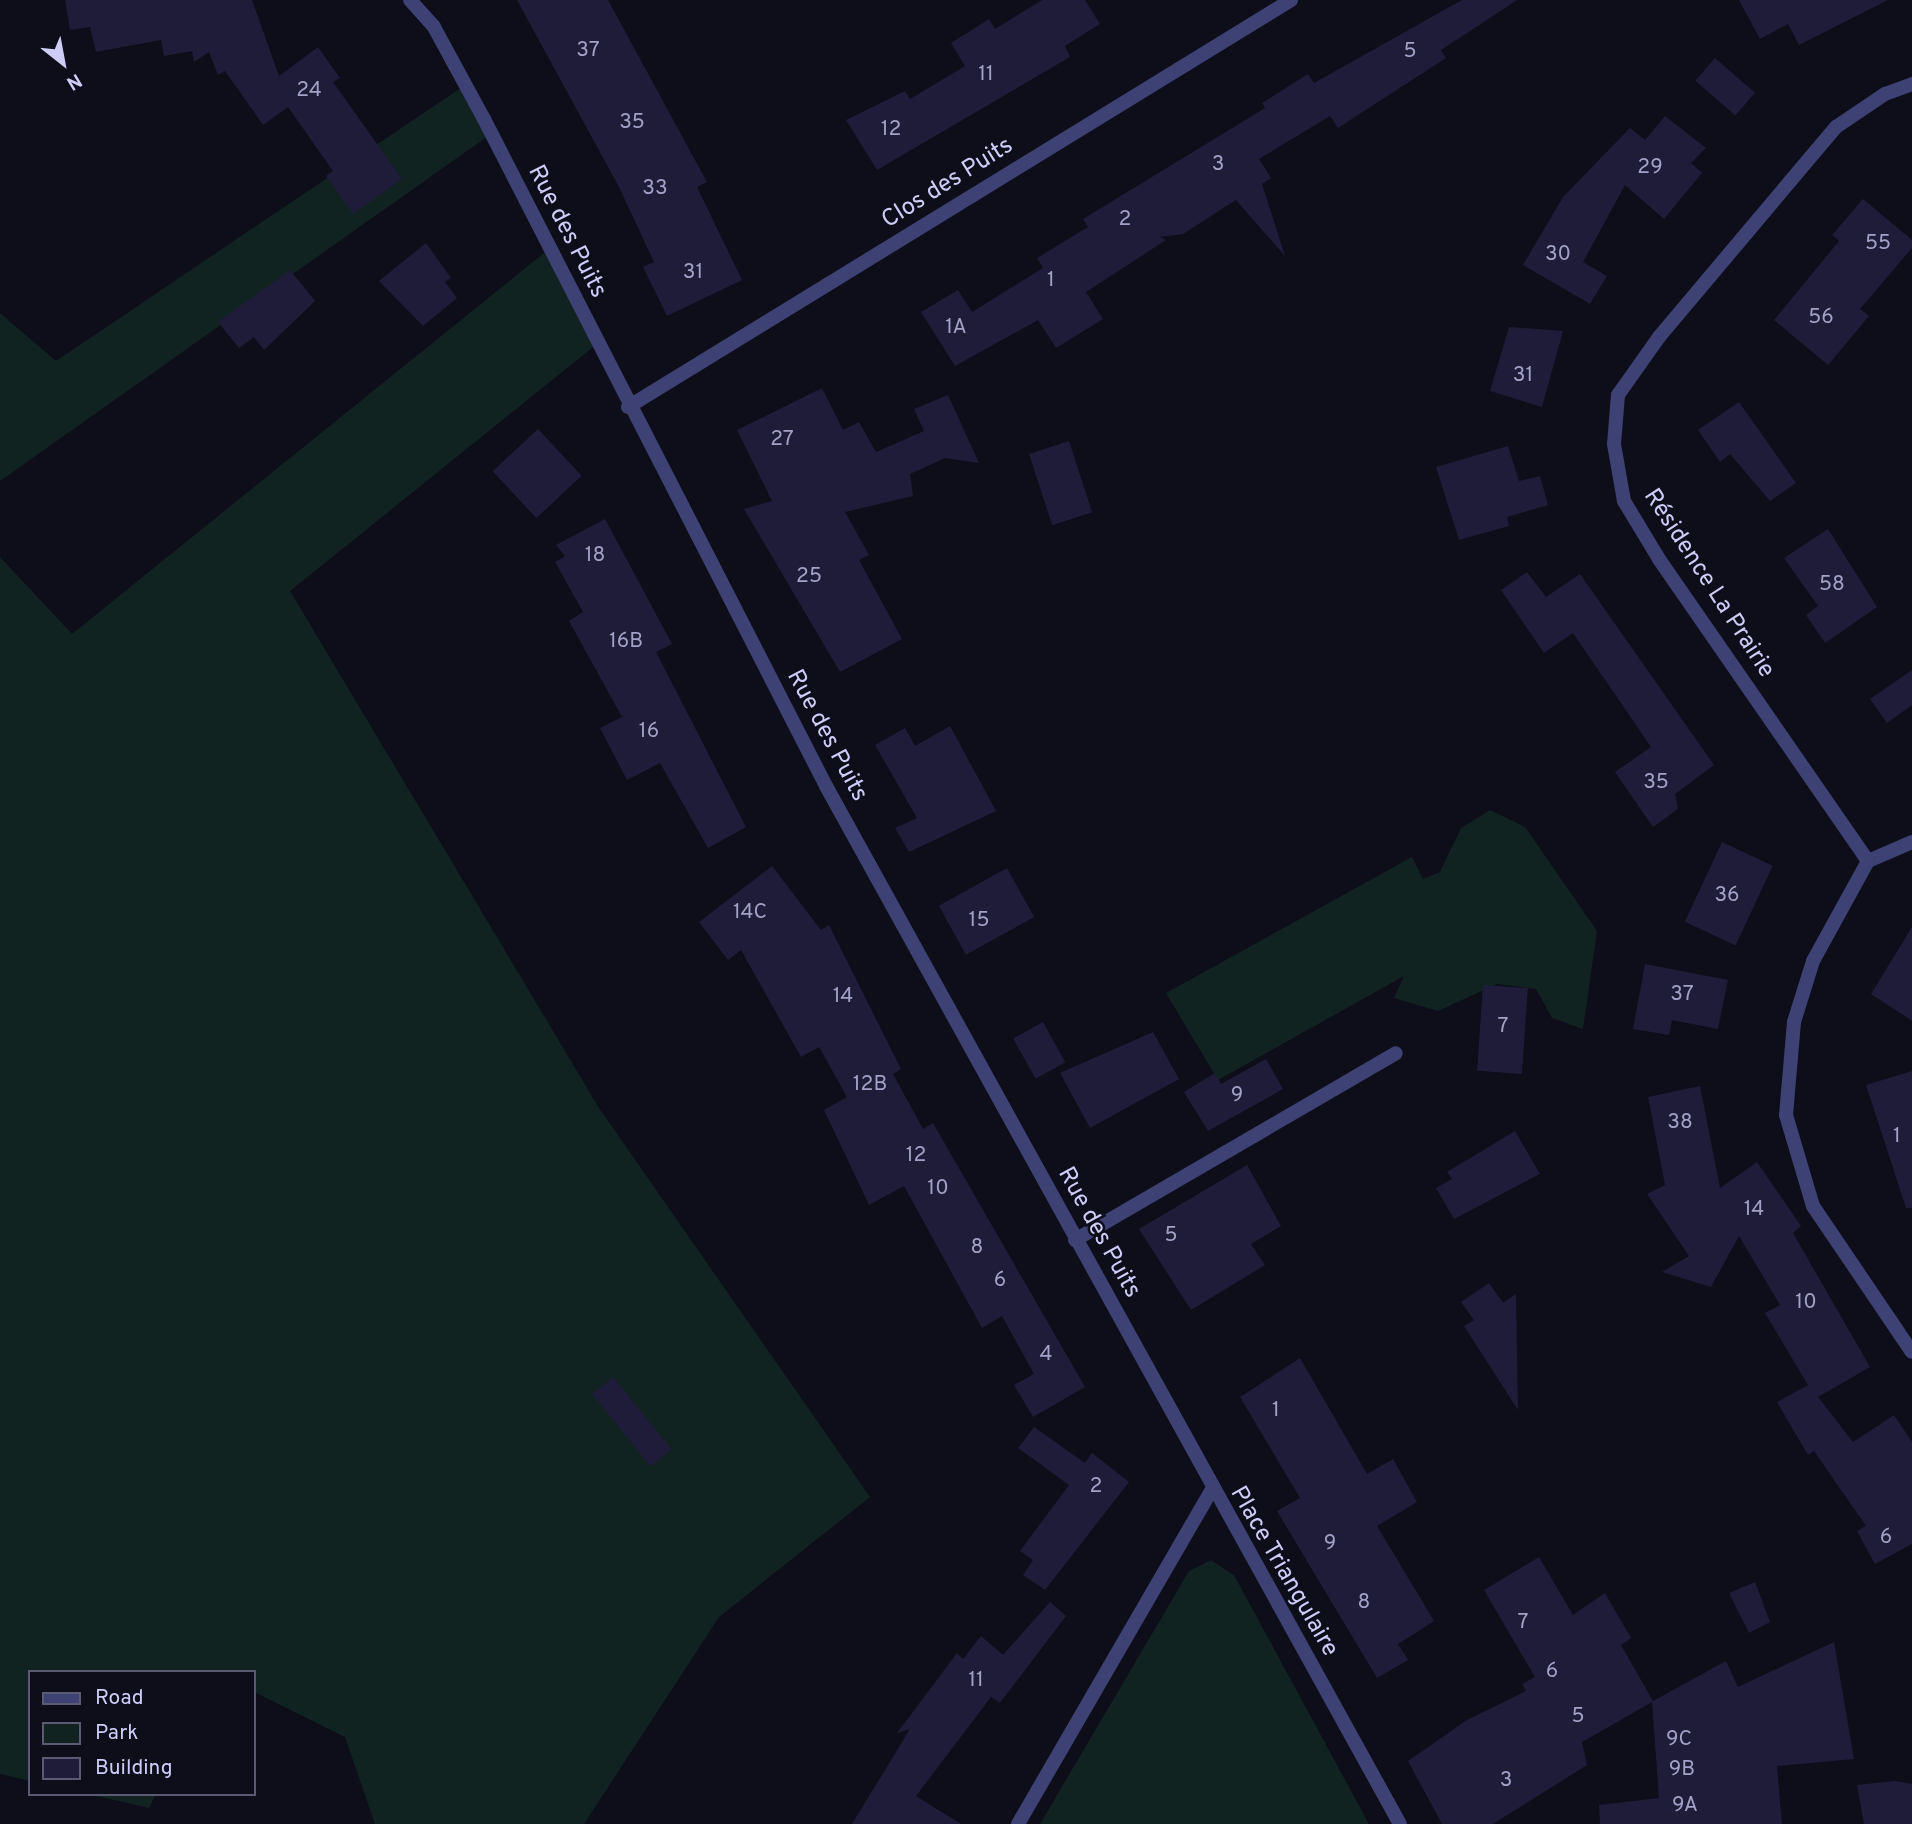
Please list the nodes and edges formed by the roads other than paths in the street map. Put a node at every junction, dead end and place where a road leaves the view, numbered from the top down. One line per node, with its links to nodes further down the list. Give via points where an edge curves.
1 (410, 0): 4 (street, Rue des Puits, via 434,27 478,107)
2 (1291, 0): 4 (street, Clos des Puits)
3 (1912, 84): 6 (street, Résidence La Prairie, via 1885,94 1836,127 1659,337 1618,395 1614,444 1625,501 1659,559)
4 (628, 407): 8 (street, Rue des Puits, via 826,786)
5 (1912, 842): 6 (street)
6 (1868, 861): 9 (street, via 1812,961 1794,1022 1786,1115 1813,1206)
7 (1396, 1054): 8 (street)
8 (1075, 1240): 10 (street, Rue des Puits)
9 (1912, 1352)
10 (1212, 1489): 11 (street, Place Triangulaire); 12 (street, Place Triangulaire)
11 (1018, 1824)
12 (1401, 1824)

